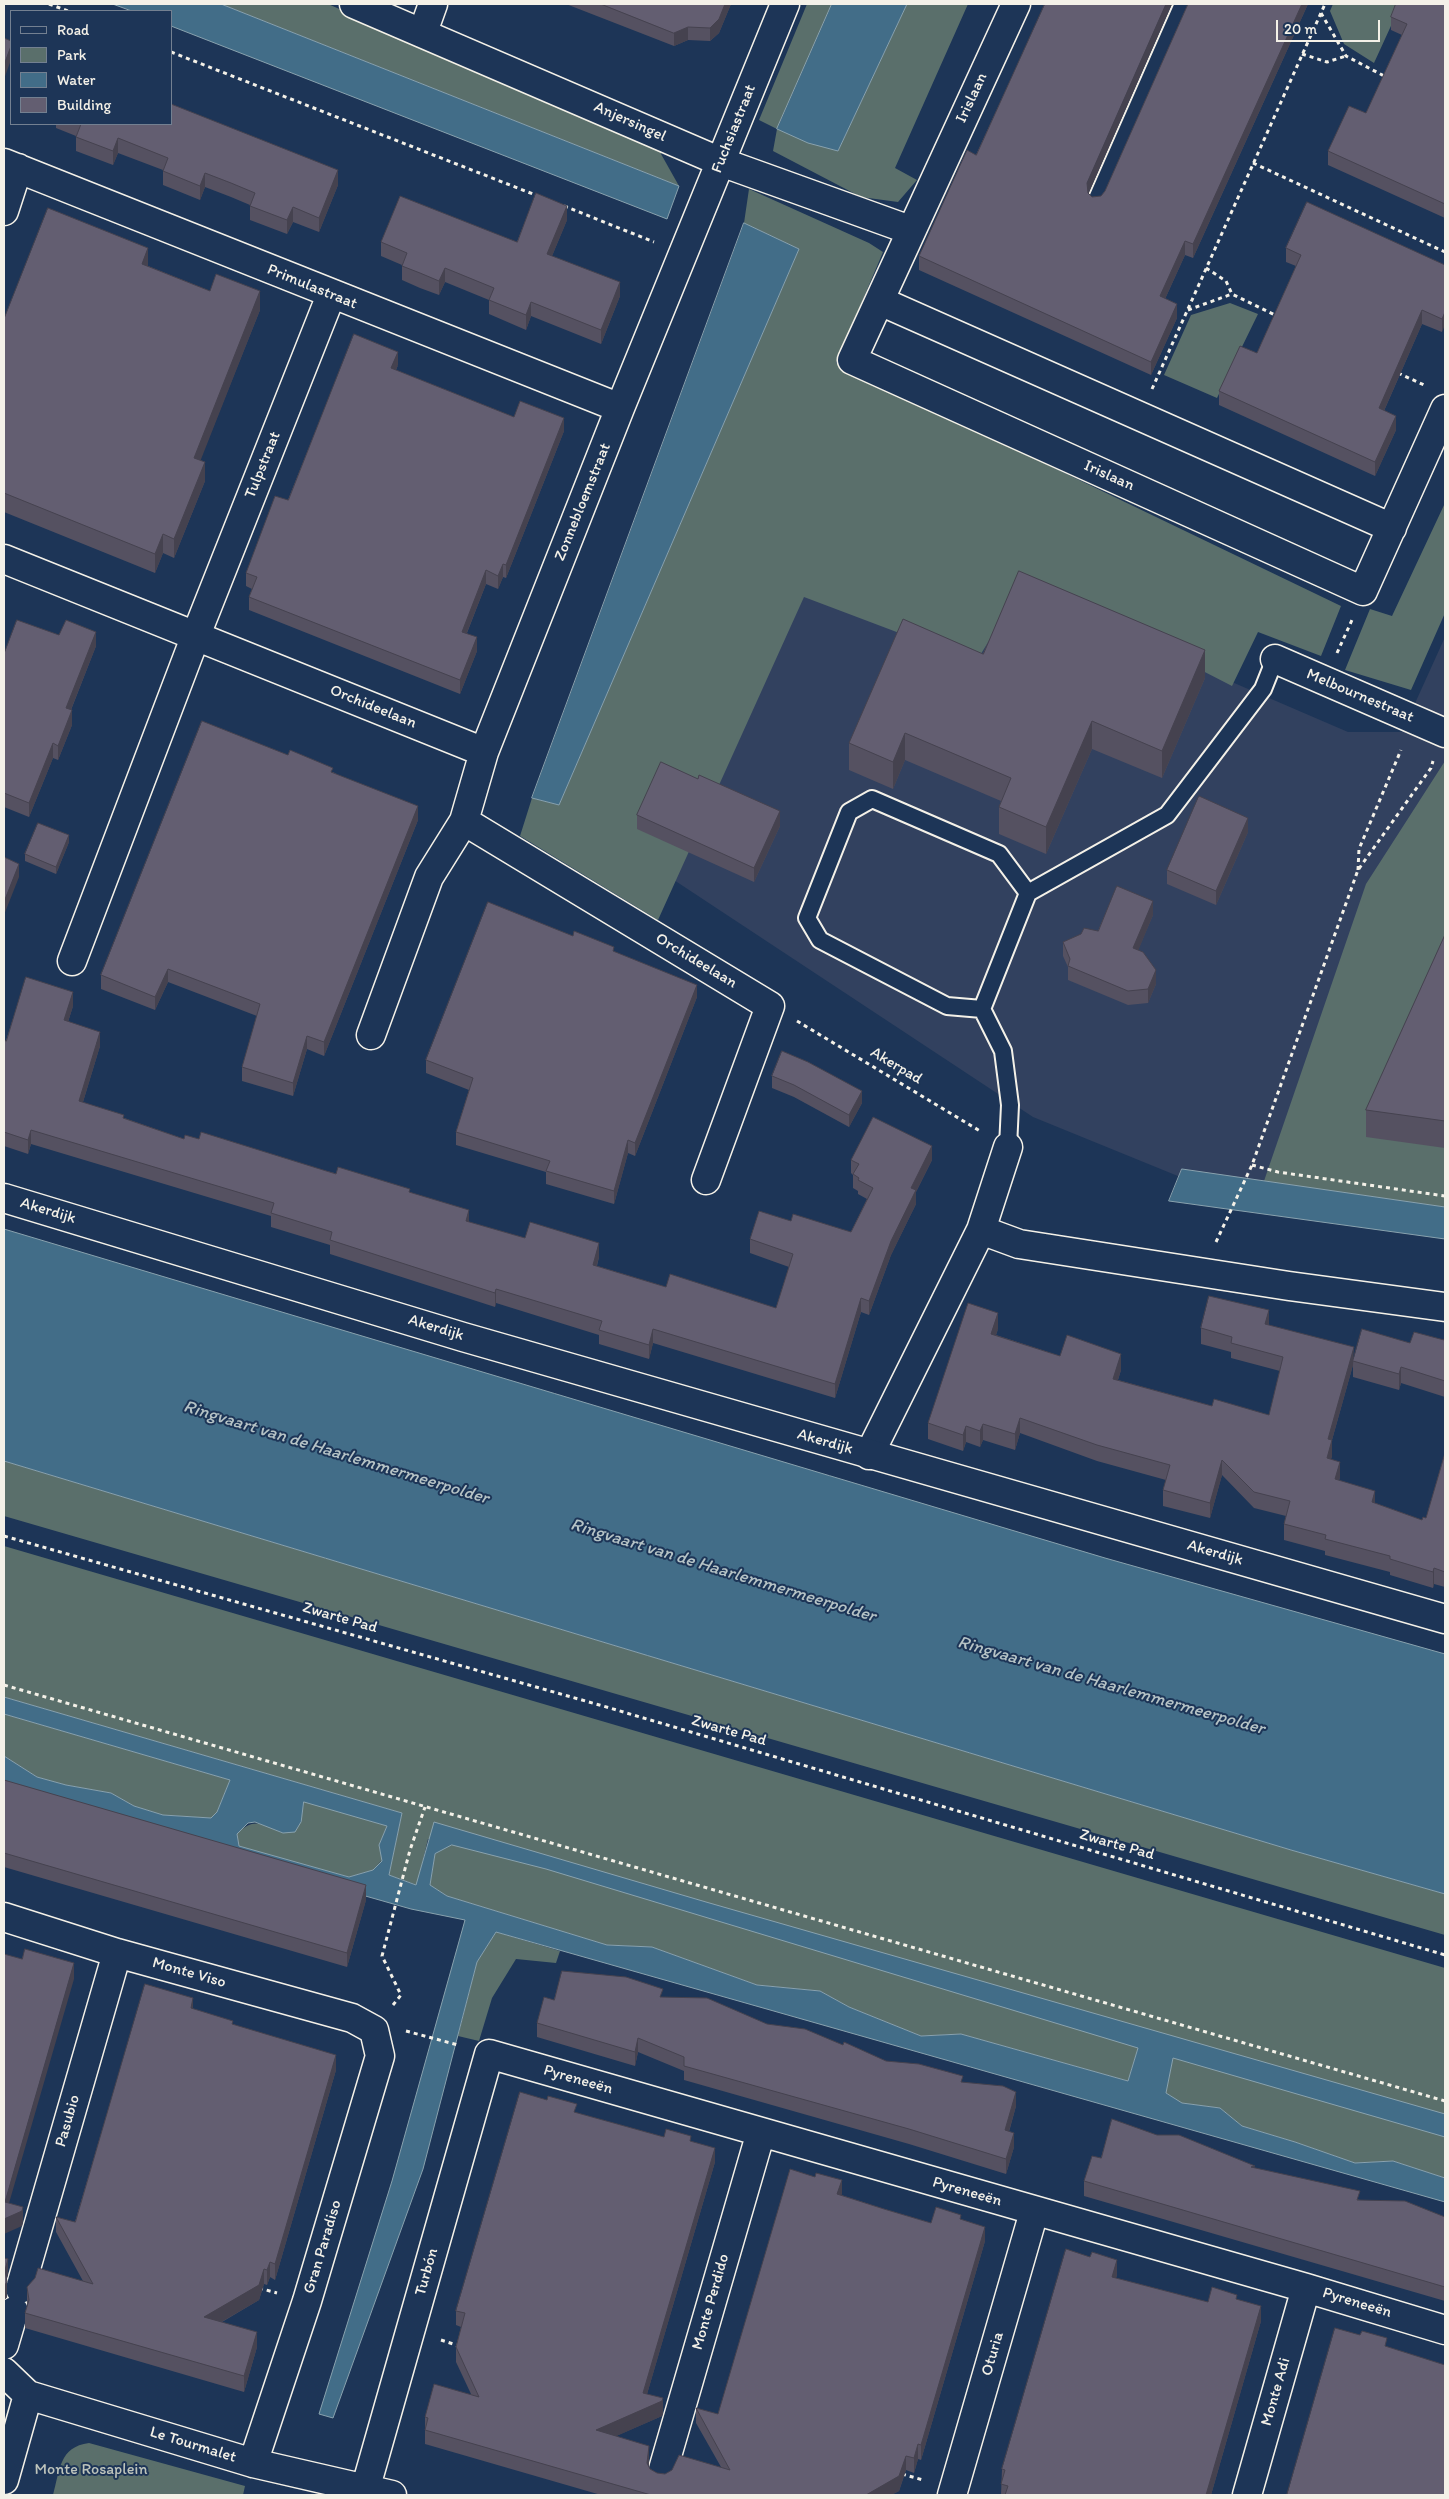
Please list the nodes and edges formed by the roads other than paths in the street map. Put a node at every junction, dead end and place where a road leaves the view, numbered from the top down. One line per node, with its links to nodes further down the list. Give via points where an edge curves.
1 (354, 4): 6 (street, Anjersingel)
2 (433, 4): 6 (street)
3 (785, 4): 7 (street, Fuchsiastraat)
4 (1016, 4): 11 (street, Irislaan)
5 (1183, 4): 9 (lane)
6 (423, 32): 7 (street, Anjersingel)
7 (721, 162): 11 (street, Anjersingel); 12 (street, Fuchsiastraat)
8 (11, 166): 10 (street); 13 (street, Primulastraat)
9 (1096, 201)
10 (4, 211)
11 (910, 230): 14 (street, Irislaan)
12 (685, 254): 15 (street, Zonnebloemstraat)
13 (331, 295): 15 (street, Primulastraat); 19 (street, Tulpstraat)
14 (880, 301): 17 (street); 17 (street, Irislaan, via 852,360 1363,591)
15 (620, 408): 22 (street, Zonnebloemstraat)
16 (1445, 409): 17 (street)
17 (1392, 528)
18 (4, 559): 19 (street, Orchideelaan)
19 (196, 635): 22 (street, Orchideelaan); 25 (street)
20 (1275, 659): 21 (street, Melbournestraat); 24 (lane, via 1263,689 1167,815)
21 (1443, 725)
22 (484, 752): 23 (street)
23 (464, 821): 27 (street, via 429,877); 29 (street, Orchideelaan, via 770,1006)
24 (1028, 892): 26 (lane); 26 (lane, via 999,854 872,799 849,812 807,918 820,940 947,1006)
25 (72, 961)
26 (982, 1009): 28 (lane, via 1003,1052 1010,1106)
27 (371, 1035)
28 (1008, 1147): 31 (street, Akerdijk)
29 (706, 1180)
30 (4, 1198): 33 (street, Akerdijk, via 463,1337)
31 (981, 1230): 32 (street, via 1019,1244); 33 (street, Akerdijk)
32 (1445, 1307)
33 (869, 1454): 34 (street, Akerdijk)
34 (1445, 1619)
35 (4, 1918): 36 (street, Monte Viso)
36 (117, 1953): 37 (street, Monte Viso, via 352,2018); 43 (street, Pasubio)
37 (374, 2030): 46 (street, Gran Paradiso, via 380,2056 307,2301)
38 (477, 2050): 39 (street, Pyreneeën); 49 (street, Turbón)
39 (761, 2132): 40 (street, Pyreneeën); 47 (street, Monte Perdido)
40 (1034, 2212): 41 (street, Pyreneeën); 51 (street, Oturia)
41 (1306, 2288): 42 (street, Pyreneeën); 52 (street, Monte Adi)
42 (1445, 2330)
43 (4, 2345)
44 (4, 2372): 45 (street, Le Tourmalet)
45 (28, 2395): 46 (street, Le Tourmalet); 48 (street)
46 (253, 2463): 49 (street, Le Tourmalet)
47 (662, 2473)
48 (4, 2480)
49 (365, 2490): 50 (street, Le Tourmalet)
50 (392, 2495)
51 (952, 2495)
52 (1247, 2495)

